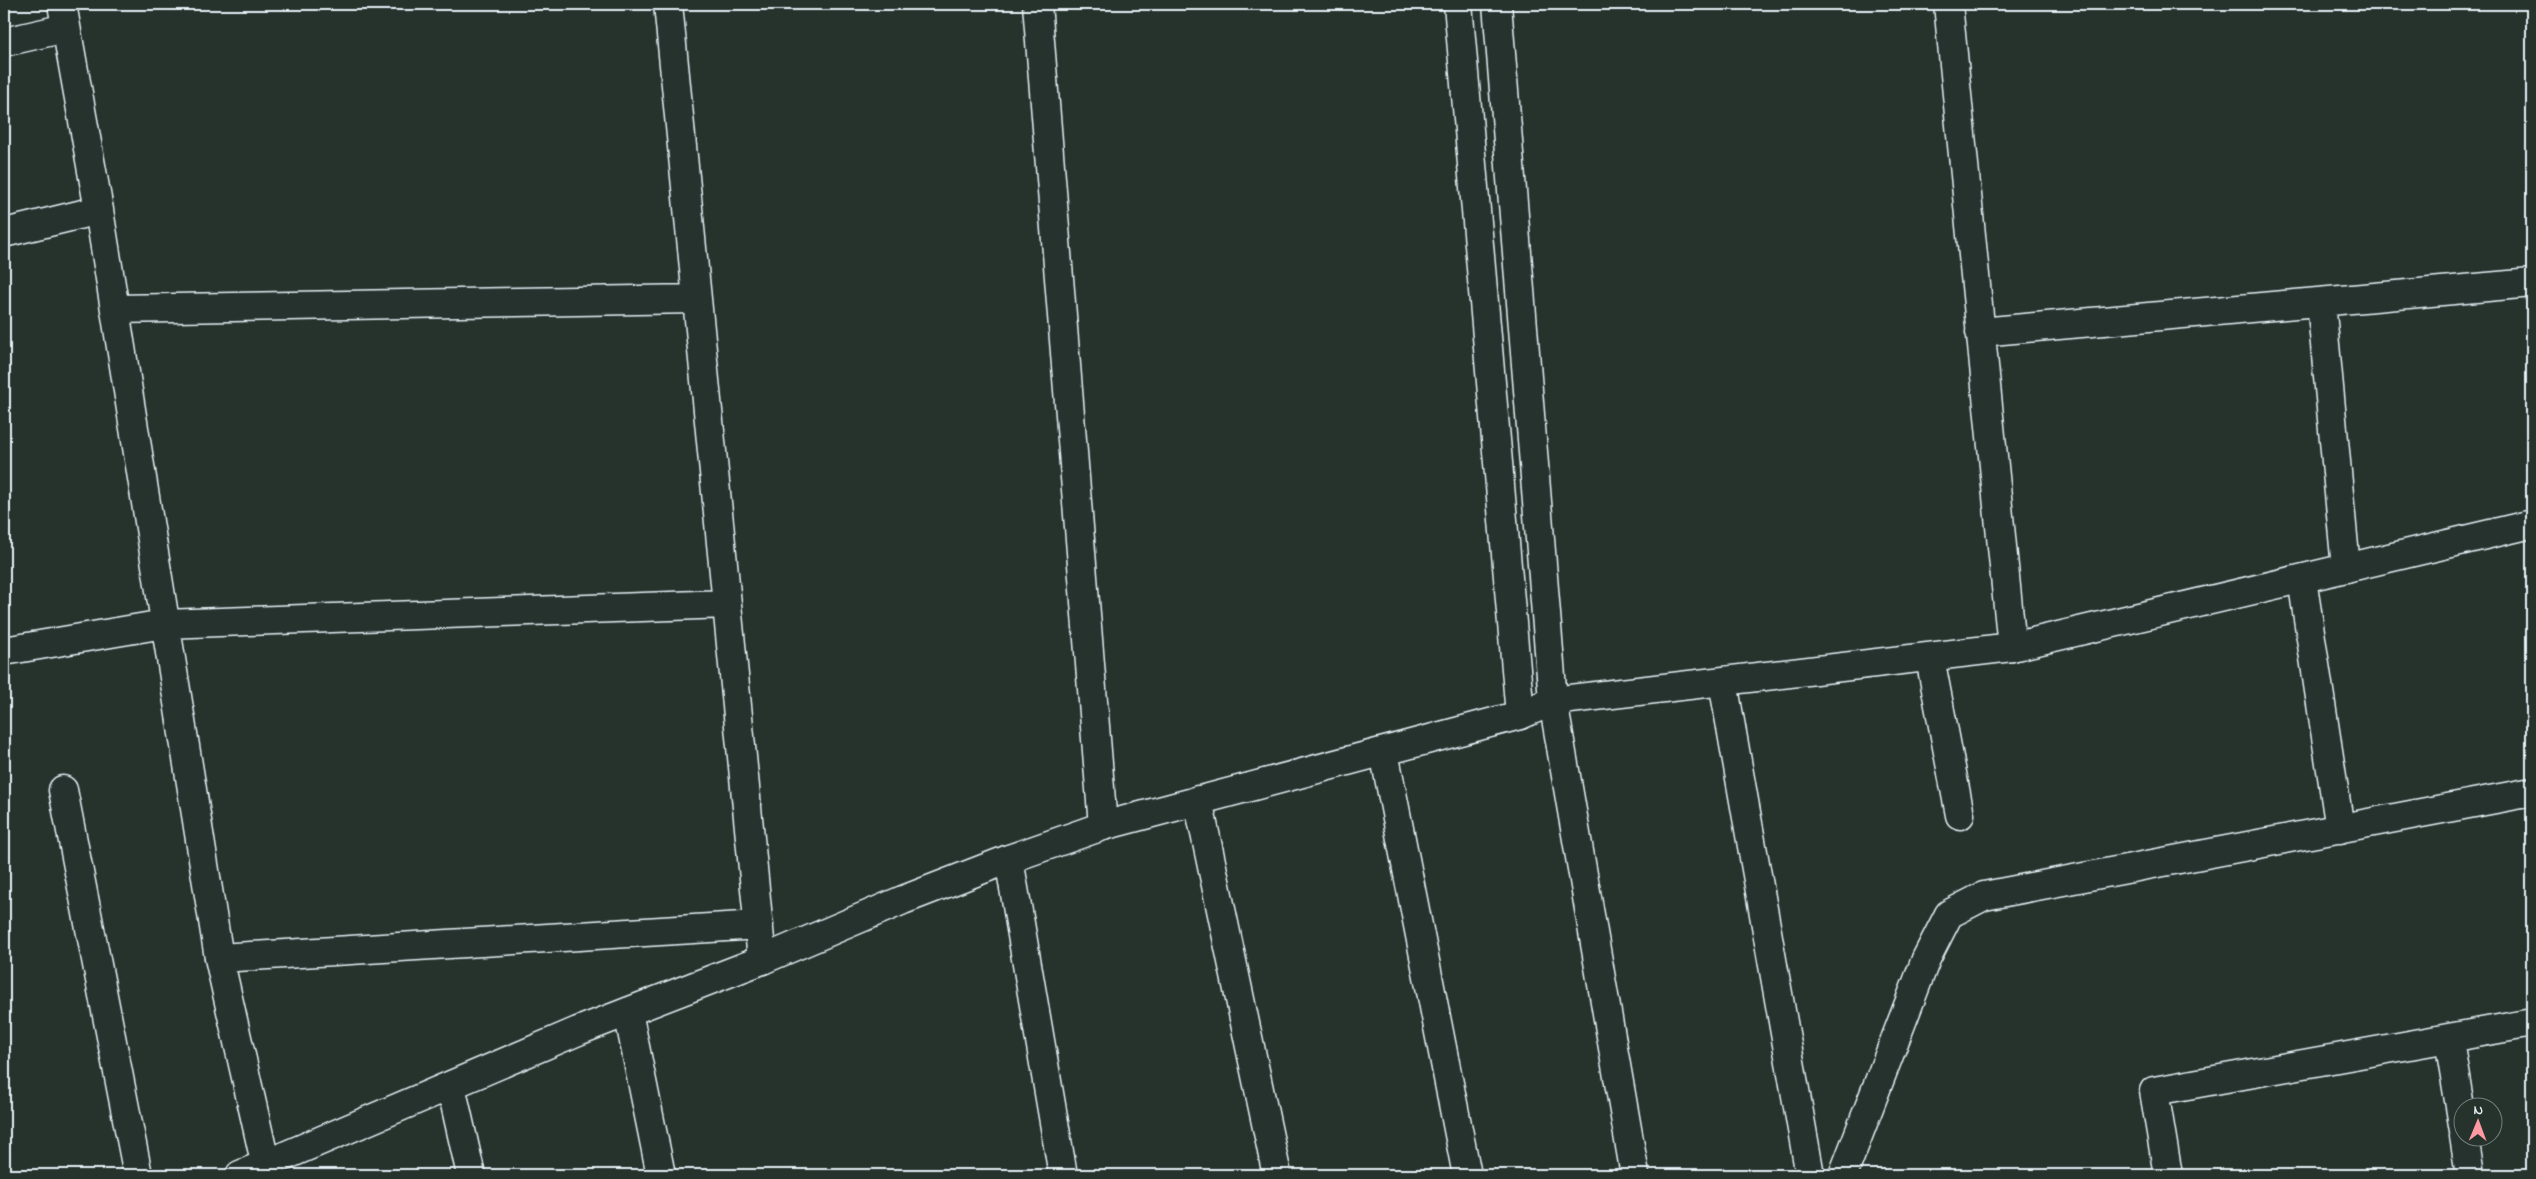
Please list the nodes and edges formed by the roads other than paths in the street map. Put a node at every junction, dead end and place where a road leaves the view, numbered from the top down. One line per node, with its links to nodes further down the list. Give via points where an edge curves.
1 (668, 4): 11 (street)
2 (1038, 4): 31 (street)
3 (1458, 4): 25 (street)
4 (1497, 4): 24 (street)
5 (1948, 4): 14 (street)
6 (64, 16): 7 (street); 8 (street)
7 (4, 42)
8 (99, 210): 9 (street); 13 (street)
9 (4, 233)
10 (2532, 283): 12 (street)
11 (697, 300): 13 (street); 18 (street)
12 (2321, 302): 14 (street); 16 (street)
13 (115, 309): 19 (street)
14 (1980, 332): 20 (street)
15 (2532, 524): 16 (street)
16 (2346, 568): 17 (street)
17 (2302, 578): 20 (street); 32 (street)
18 (727, 604): 19 (street); 34 (street)
19 (164, 624): 21 (street); 35 (street)
20 (2012, 648): 22 (street)
21 (4, 651)
22 (1930, 658): 23 (street); 30 (street)
23 (1723, 682): 24 (street); 52 (street)
24 (1553, 701): 25 (street); 51 (street)
25 (1520, 715): 26 (street)
26 (1384, 752): 29 (street); 50 (street)
27 (63, 790): 44 (street)
28 (2532, 792): 32 (street)
29 (1198, 800): 31 (street); 49 (street)
30 (1960, 815)
31 (1103, 826): 33 (street)
32 (2340, 829): 53 (street, via 1984,896 1949,914 1926,958)
33 (1009, 859): 36 (street); 48 (street)
34 (759, 925): 35 (street); 36 (street)
35 (219, 958): 43 (street)
36 (762, 960): 37 (street)
37 (628, 1012): 40 (street); 47 (street)
38 (2532, 1023): 39 (street)
39 (2449, 1040): 41 (street); 54 (street, via 2154,1091)
40 (451, 1086): 43 (street); 46 (street)
41 (2458, 1096)
42 (2466, 1146): 55 (street)
43 (267, 1169): 45 (street)
44 (138, 1175)
45 (240, 1175)
46 (471, 1175)
47 (661, 1175)
48 (1063, 1175)
49 (1277, 1175)
50 (1467, 1175)
51 (1634, 1175)
52 (1810, 1175)
53 (1843, 1175)
54 (2168, 1175)
55 (2470, 1175)

